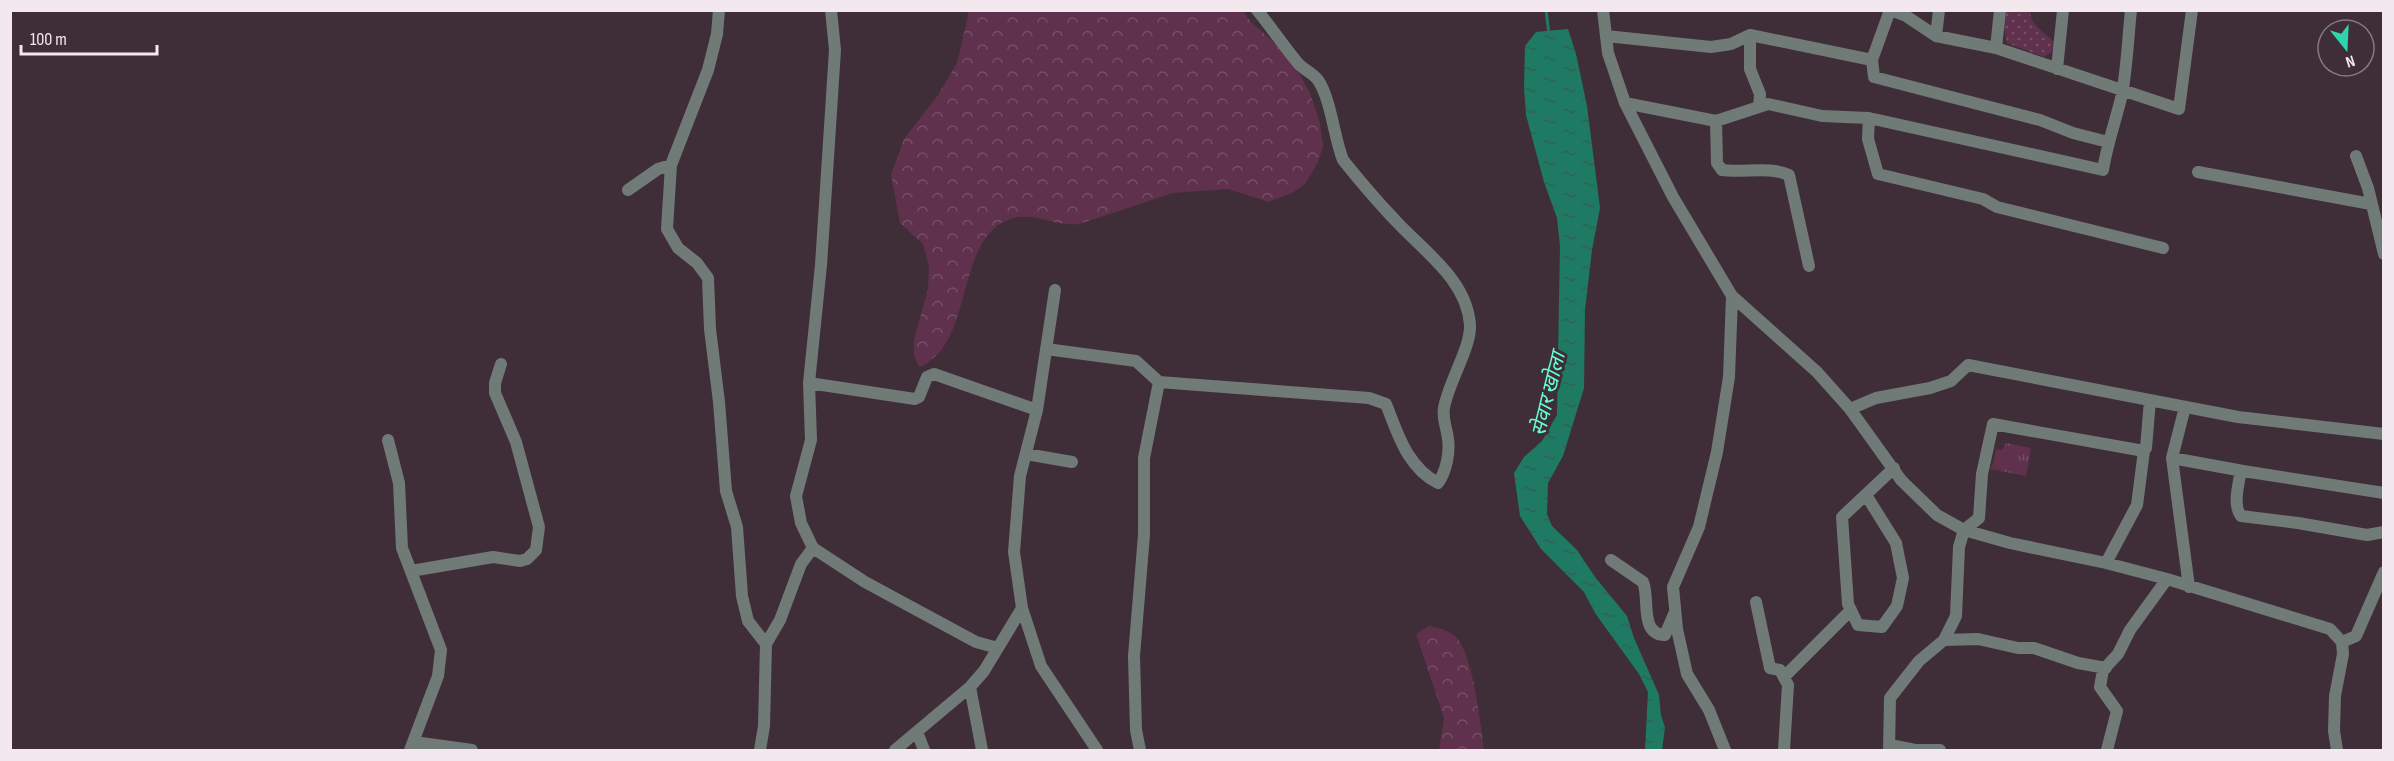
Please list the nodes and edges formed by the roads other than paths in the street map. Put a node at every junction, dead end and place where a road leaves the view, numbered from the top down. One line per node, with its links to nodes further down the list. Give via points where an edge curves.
1 (719, 10): 24 (street, via 708,70)
2 (831, 10): 36 (street, via 835,50)
3 (1257, 10): 35 (street, via 1298,64 1318,81 1343,160 1441,265 1462,299 1470,324 1469,339 1444,408 1449,449 1444,475 1438,483 1432,480 1405,453 1386,404 1369,398)
4 (1603, 10): 12 (street)
5 (1890, 10): 13 (street); 15 (street)
6 (1939, 10): 13 (street)
7 (2000, 10): 14 (street)
8 (2063, 10): 16 (street)
9 (2131, 10): 17 (street)
10 (2192, 10): 17 (street, via 2179,109)
11 (1750, 35): 12 (street, via 1731,44 1711,47); 15 (street); 19 (street, via 1750,69 1760,93)
12 (1606, 36): 18 (street)
13 (1936, 36): 14 (street)
14 (1996, 48): 16 (street)
15 (1872, 60): 22 (street, via 1874,77)
16 (2057, 69): 17 (street)
17 (2123, 90): 22 (street)
18 (1625, 103): 21 (street); 32 (street, via 1673,197)
19 (1759, 107): 20 (street, via 1768,104 1822,116); 21 (street)
20 (1869, 118): 22 (street, via 2103,170); 28 (street, via 1868,139 1878,174)
21 (1716, 121): 30 (street, via 1717,162 1722,170 1781,171 1789,175)
22 (2108, 142)
23 (2356, 156): 27 (street)
24 (671, 165): 26 (street, via 658,169); 66 (street, via 667,229 678,248 708,278 726,491 737,527 742,596 748,621)
25 (2198, 172): 27 (street)
26 (628, 190)
27 (2371, 204): 29 (street)
28 (2163, 248)
29 (2384, 254)
30 (1809, 266)
31 (1055, 290): 33 (street)
32 (1732, 296): 39 (street, via 1816,372); 63 (street, via 1729,377 1717,452 1699,527 1673,587)
33 (1046, 349): 35 (street, via 1136,361); 40 (street)
34 (501, 364): 56 (street, via 495,393 516,442 539,527 536,550 520,561 493,557)
35 (1160, 382): 80 (street, via 1144,458 1134,656)
36 (809, 383): 40 (street, via 915,399 927,377 934,374); 53 (street, via 811,440 796,496 801,523)
37 (2150, 400): 38 (street); 39 (street, via 1968,365 1951,381 1876,398); 43 (street)
38 (2185, 407): 41 (street); 45 (street)
39 (1850, 409): 47 (street)
40 (1037, 410): 44 (street)
41 (2384, 434)
42 (388, 440): 56 (street, via 399,483 402,548)
43 (2144, 451): 51 (street, via 1993,424 1982,474 1979,518); 55 (street, via 2137,505)
44 (1026, 454): 46 (street); 61 (street, via 1020,477 1014,552)
45 (2172, 458): 48 (street); 59 (street)
46 (1072, 462)
47 (1894, 468): 50 (street); 51 (street, via 1937,515)
48 (2243, 471): 49 (street); 52 (street, via 2236,504 2241,516 2367,535)
49 (2384, 492)
50 (1866, 495): 62 (street, via 1842,517); 62 (street, via 1896,543 1903,578 1897,606 1882,627 1858,625)
51 (1964, 530): 55 (street); 64 (street, via 1959,547 1956,616)
52 (2384, 532)
53 (813, 548): 66 (street, via 801,564 780,620); 67 (street, via 865,582 976,642)
54 (1611, 560): 63 (street, via 1643,582 1651,628 1665,635)
55 (2106, 563): 58 (street)
56 (411, 571): 72 (street, via 441,650 438,676)
57 (2384, 572): 65 (street, via 2356,636)
58 (2167, 579): 59 (street); 68 (street)
59 (2189, 587): 65 (street, via 2330,629)
60 (1756, 602): 69 (street, via 1770,668)
61 (1022, 608): 67 (street); 79 (street, via 1041,666)
62 (1851, 610): 69 (street)
63 (1675, 612): 81 (street, via 1687,674 1709,710)
64 (1944, 640): 68 (street, via 1978,639 2034,648); 73 (street, via 1919,661 1890,698)
65 (2342, 642): 85 (street, via 2335,696)
66 (766, 644): 75 (street)
67 (998, 648): 70 (street)
68 (2106, 668): 84 (street, via 2100,687 2117,711)
69 (1785, 676): 82 (street, via 1788,685)
70 (970, 687): 71 (street); 78 (street)
71 (917, 732): 76 (street); 77 (street)
72 (412, 746): 74 (street)
73 (1890, 748): 83 (street)
74 (472, 750)
75 (760, 750)
76 (895, 750)
77 (924, 750)
78 (982, 750)
79 (1097, 750)
80 (1140, 750)
81 (1725, 750)
82 (1784, 750)
83 (1940, 750)
84 (2107, 750)
85 (2337, 750)

